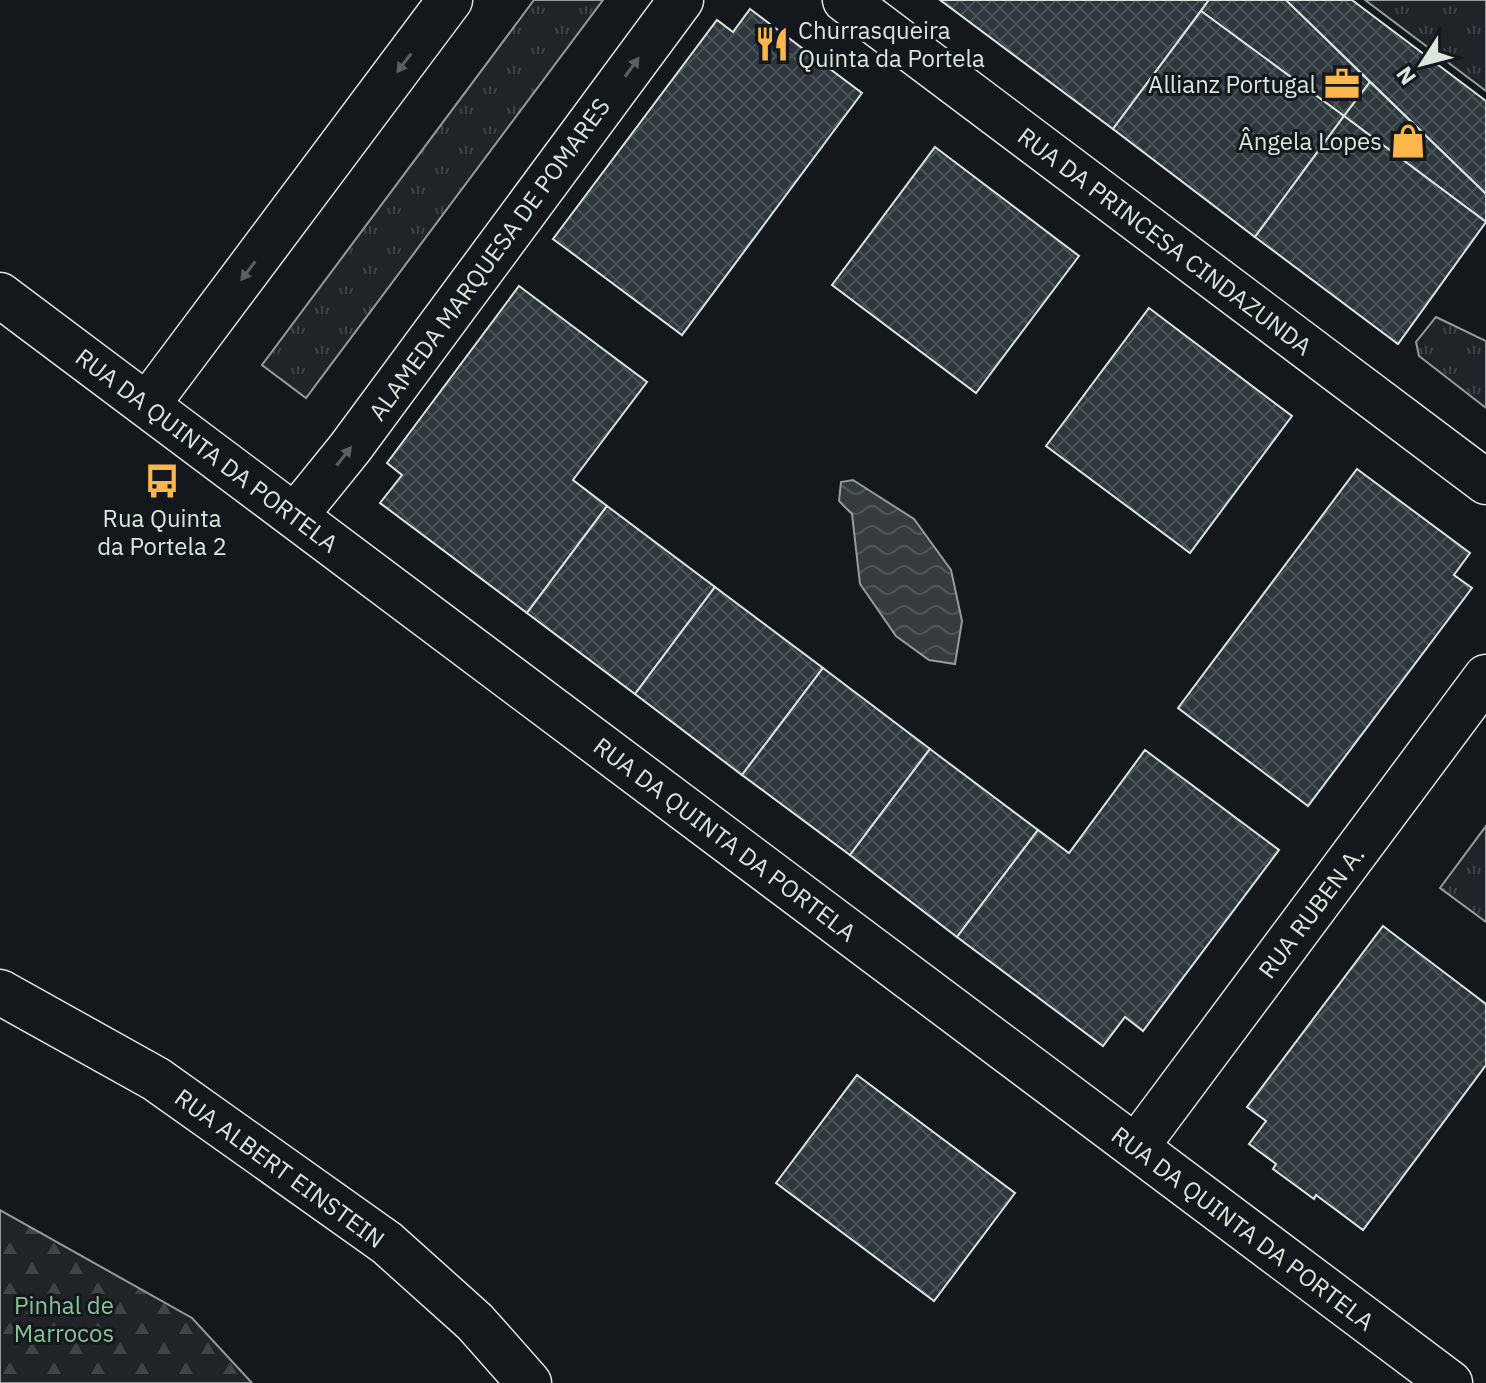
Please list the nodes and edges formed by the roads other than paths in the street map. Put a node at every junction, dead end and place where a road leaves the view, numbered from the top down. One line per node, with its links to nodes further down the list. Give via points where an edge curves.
1 (450, 0): 5 (street, one-way to 5)
2 (681, 0): 7 (street, ALAMEDA MARQUESA DE POMARES, one-way to 2)
3 (845, 0): 6 (street, RUA DA PRINCESA CINDAZUNDA)
4 (0, 295): 5 (street, RUA DA QUINTA DA PORTELA)
5 (147, 405): 7 (street, RUA DA QUINTA DA PORTELA)
6 (1486, 482)
7 (295, 516): 10 (street, RUA DA QUINTA DA PORTELA)
8 (1486, 677): 10 (street, RUA RUBEN A.)
9 (0, 992): 11 (street, RUA ALBERT EINSTEIN, via 156,1079 387,1243 475,1322)
10 (1136, 1147): 12 (street, RUA DA QUINTA DA PORTELA)
11 (529, 1383)
12 (1450, 1383)

